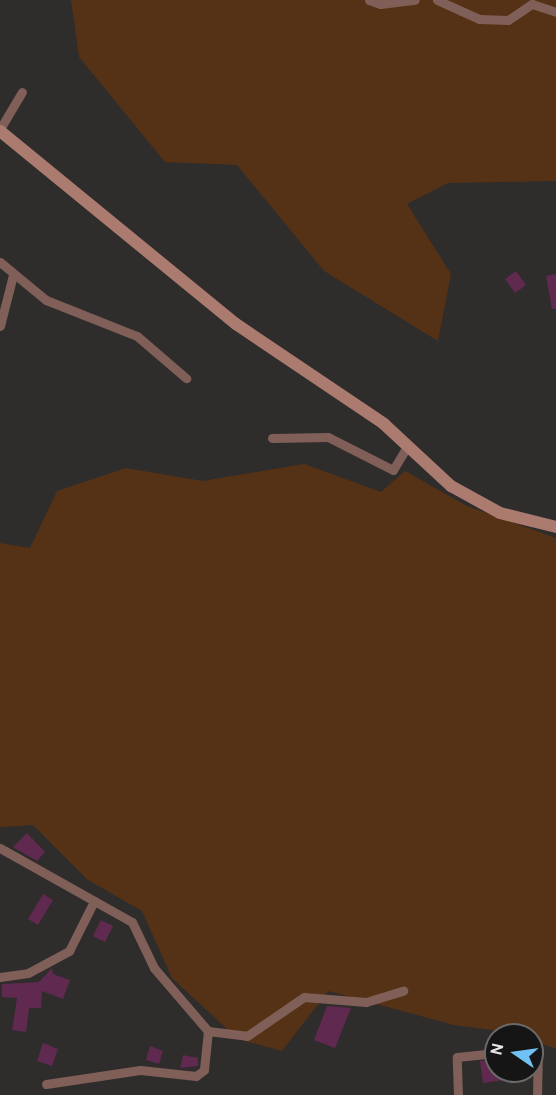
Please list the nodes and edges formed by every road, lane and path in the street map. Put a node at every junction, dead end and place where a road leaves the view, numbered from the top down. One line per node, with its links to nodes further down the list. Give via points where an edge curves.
1 (369, 0): 2 (street, via 380,4)
2 (415, 0)
3 (437, 0): 4 (street, via 479,19 508,20 532,4)
4 (556, 12)
5 (22, 92): 6 (street)
6 (0, 130): 12 (street, via 236,324 384,424)
7 (0, 262): 8 (street)
8 (13, 275): 9 (street); 10 (street, via 46,300 137,336)
9 (0, 326)
10 (186, 378)
11 (272, 438): 12 (street, via 328,437 393,470)
12 (407, 447): 13 (street, via 472,500)
13 (556, 527)
14 (0, 848): 15 (street)
15 (94, 901): 16 (street, via 69,951 28,973); 18 (street, via 132,922 154,968)
16 (0, 977)
17 (403, 991): 18 (street, via 366,1002 304,997 247,1036)
18 (208, 1031): 20 (street, via 204,1070 196,1076 140,1070)
19 (484, 1055): 21 (street, via 457,1058)
20 (46, 1084)
21 (458, 1095)

